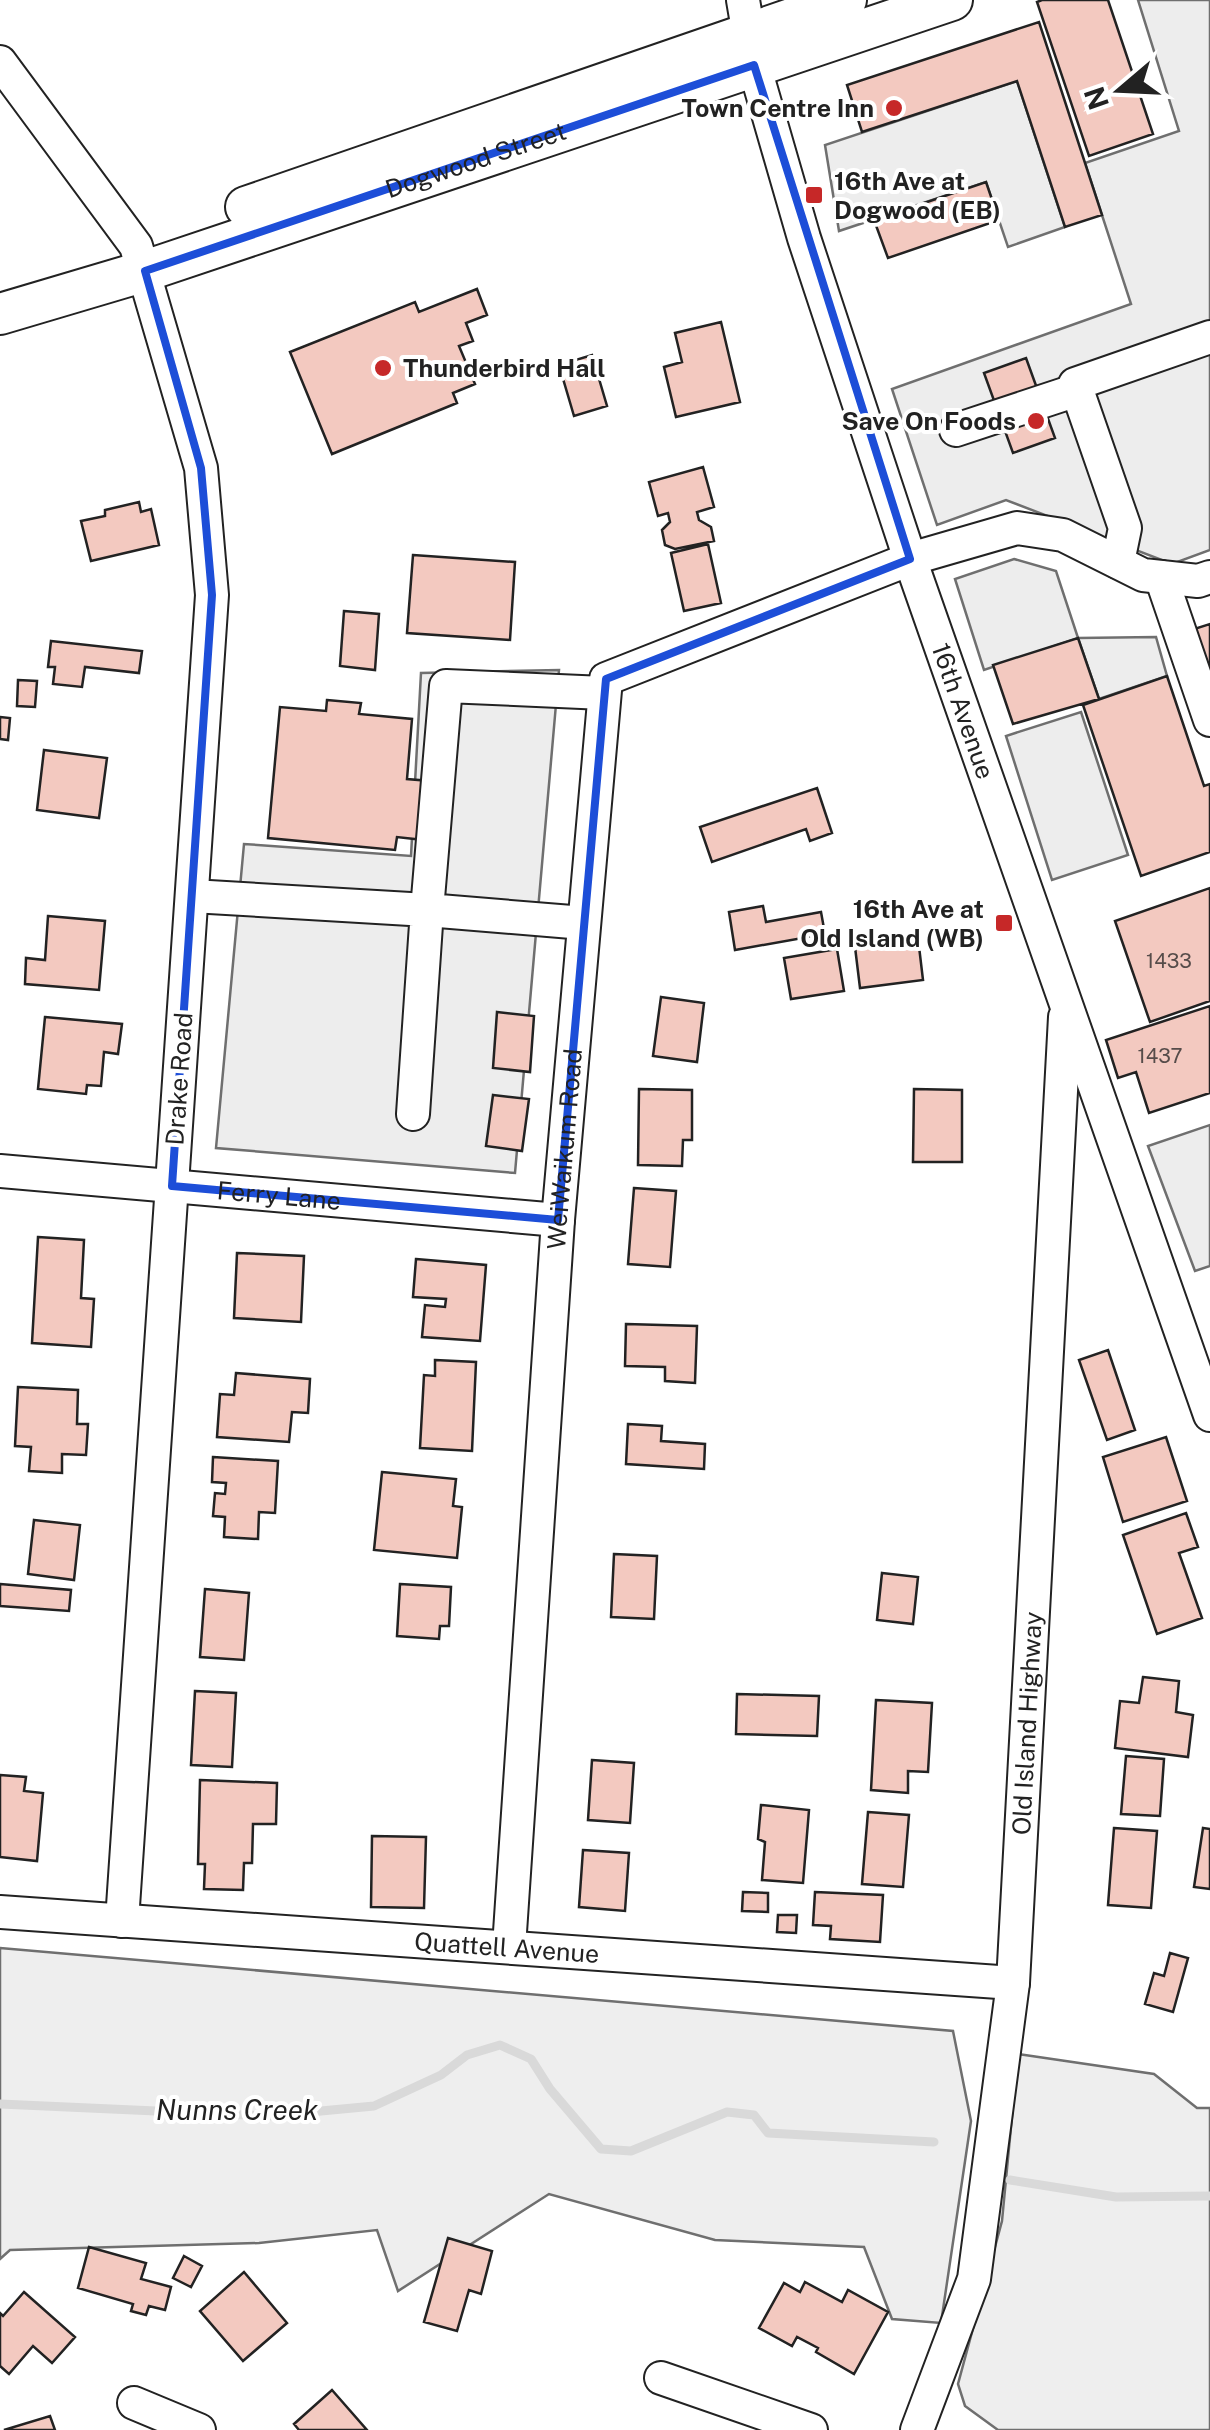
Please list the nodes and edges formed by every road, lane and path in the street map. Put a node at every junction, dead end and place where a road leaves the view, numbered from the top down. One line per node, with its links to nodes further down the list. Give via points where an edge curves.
1 (846, 0): 3 (main road, Dogwood Street)
2 (952, 0): 3 (main road, Dogwood Street)
3 (748, 33): 5 (main road, Dogwood Street); 11 (street, 16th Avenue, via 804,238)
4 (0, 62): 5 (street)
5 (140, 258): 6 (main road, Dogwood Street); 7 (main road, Dogwood Street); 17 (street, Drake Road, via 201,468 212,595)
6 (0, 287)
7 (0, 314)
8 (1210, 337): 9 (street, via 1075,384)
9 (1077, 390): 10 (street); 12 (street, via 1125,528)
10 (956, 430)
11 (910, 559): 12 (street, via 1017,528 1063,535); 15 (street, via 606,679); 20 (street, 16th Avenue)
12 (1118, 562): 13 (street)
13 (1161, 577): 14 (street); 16 (street)
14 (1210, 577)
15 (604, 692): 18 (street, via 446,686); 19 (street, WeiWaikum Road)
16 (1210, 720)
17 (192, 896): 18 (street); 23 (street, Drake Road)
18 (428, 910): 19 (street); 21 (street)
19 (584, 922): 24 (street, WeiWaikum Road)
20 (1065, 1002): 25 (street, 16th Avenue); 29 (street, Old Island Highway)
21 (413, 1114)
22 (0, 1172): 23 (street, Ferry Lane)
23 (172, 1186): 24 (street, Ferry Lane); 27 (street, Drake Road)
24 (558, 1220): 28 (street, WeiWaikum Road)
25 (1210, 1415)
26 (0, 1912): 27 (street, Quattell Avenue)
27 (122, 1921): 28 (street, Quattell Avenue)
28 (509, 1948): 29 (street, Quattell Avenue)
29 (1013, 1983): 34 (street, Old Island Highway, via 974,2279)
30 (661, 2378): 33 (street)
31 (134, 2402): 32 (street)
32 (199, 2430)
33 (810, 2430)
34 (917, 2430)

